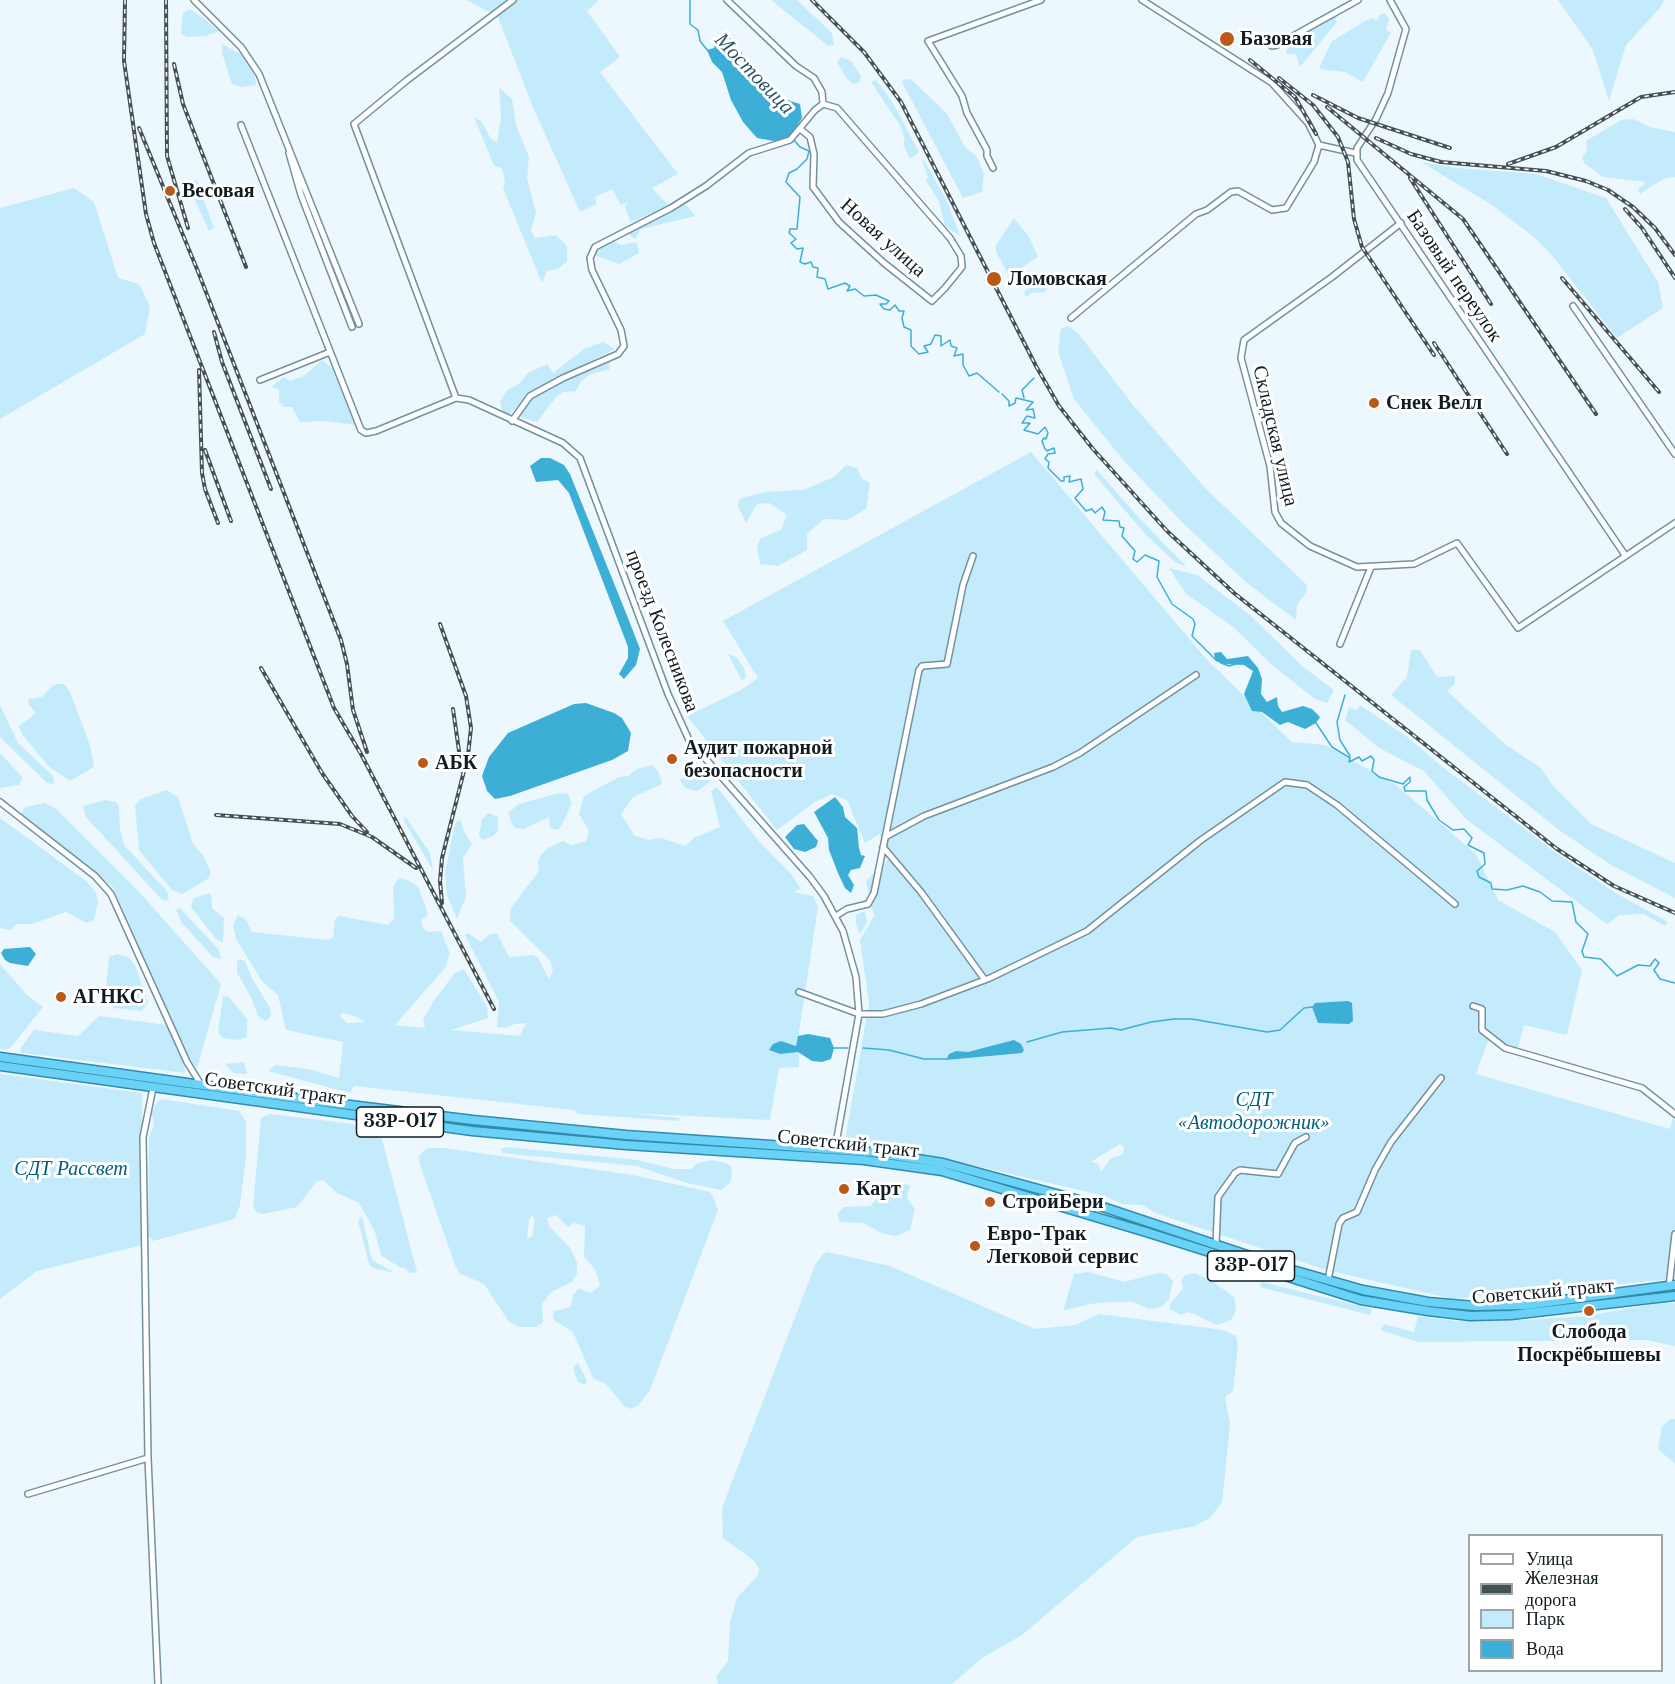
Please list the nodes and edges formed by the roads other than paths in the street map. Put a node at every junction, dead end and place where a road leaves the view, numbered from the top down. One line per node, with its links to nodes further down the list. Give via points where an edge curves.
1 (194, 0): 12 (street, via 249,56)
2 (513, 0): 23 (street, via 354,124)
3 (727, 0): 9 (street, via 796,66 814,78)
4 (1041, 0): 15 (street, via 928,41 962,96)
5 (1142, 0): 13 (street, via 1272,83 1308,123)
6 (1358, 0): 8 (street, via 1276,45)
7 (1390, 0): 14 (street, via 1406,29 1401,52 1382,107)
8 (1259, 37)
9 (823, 104): 11 (street); 11 (street, Новая улица, via 832,105 950,238 961,256 962,267 932,301 884,263 828,209 813,187 814,154 810,137)
10 (241, 125): 21 (street)
11 (800, 129): 24 (street, via 783,144 749,153 671,208 595,247 590,258 592,270 621,330 624,346 618,354 530,396)
12 (284, 134): 19 (street); 20 (street, via 296,183)
13 (1319, 145): 14 (street); 18 (street, via 1314,162 1286,208 1272,210 1238,191 1231,192 1196,214)
14 (1355, 153): 16 (street, Базовый переулок)
15 (993, 168)
16 (1401, 223): 27 (street, Базовый переулок); 29 (street, Складская улица, via 1244,340 1241,349 1270,466 1275,512 1281,524 1310,546 1357,567)
17 (1573, 306): 25 (street)
18 (1071, 318)
19 (359, 324)
20 (352, 327)
21 (330, 352): 22 (street); 23 (street, via 358,425 366,433)
22 (260, 380)
23 (456, 398): 24 (street, проезд Колесникова, via 469,400)
24 (512, 421): 36 (street, проезд Колесникова, via 563,443 580,458 668,694 689,740 810,877)
25 (1675, 454)
26 (1675, 523): 27 (street)
27 (1625, 555): 29 (street, Складская улица, via 1518,628 1457,543 1414,564)
28 (973, 556): 33 (street, via 947,664 922,666 919,670)
29 (1371, 567): 30 (street)
30 (1340, 644)
31 (1196, 675): 33 (street, via 1080,753 924,816)
32 (1, 805): 44 (street, via 95,876 111,894)
33 (885, 837): 34 (street)
34 (883, 847): 36 (street, via 874,893 868,904); 37 (street)
35 (1455, 904): 37 (street, via 1329,800 1293,781 1282,784 1201,840 1092,927)
36 (836, 916): 40 (street, проезд Колесникова, via 853,965)
37 (985, 980): 40 (street, via 884,1014)
38 (800, 992): 40 (street)
39 (1473, 1006): 46 (street, via 1482,1009 1482,1030 1505,1048 1642,1088)
40 (860, 1014): 48 (street, проезд Колесникова)
41 (0, 1057): 44 (highway, Советский тракт / 33Р-017)
42 (0, 1066): 45 (highway, Советский тракт / 33Р-017)
43 (1441, 1077): 51 (street, via 1391,1142 1357,1212 1339,1224)
44 (200, 1083): 48 (highway, Советский тракт / 33Р-017, via 472,1120)
45 (153, 1088): 48 (highway, Советский тракт / 33Р-017, via 471,1131 626,1145); 54 (street, via 143,1137)
46 (1675, 1114)
47 (1306, 1137): 50 (street, via 1295,1143 1278,1174 1240,1170 1235,1173 1218,1197)
48 (834, 1153): 50 (highway, Советский тракт / 33Р-017, via 872,1152 960,1166); 53 (highway, Советский тракт / 33Р-017, via 974,1179 1361,1300 1470,1316)
49 (1675, 1234): 52 (street)
50 (1216, 1244): 51 (highway, Советский тракт / 33Р-017)
51 (1328, 1280): 52 (highway, Советский тракт / 33Р-017, via 1428,1302 1475,1306 1526,1305)
52 (1672, 1286)
53 (1675, 1296)
54 (147, 1458): 55 (street); 56 (street)
55 (28, 1494)
56 (158, 1684)

